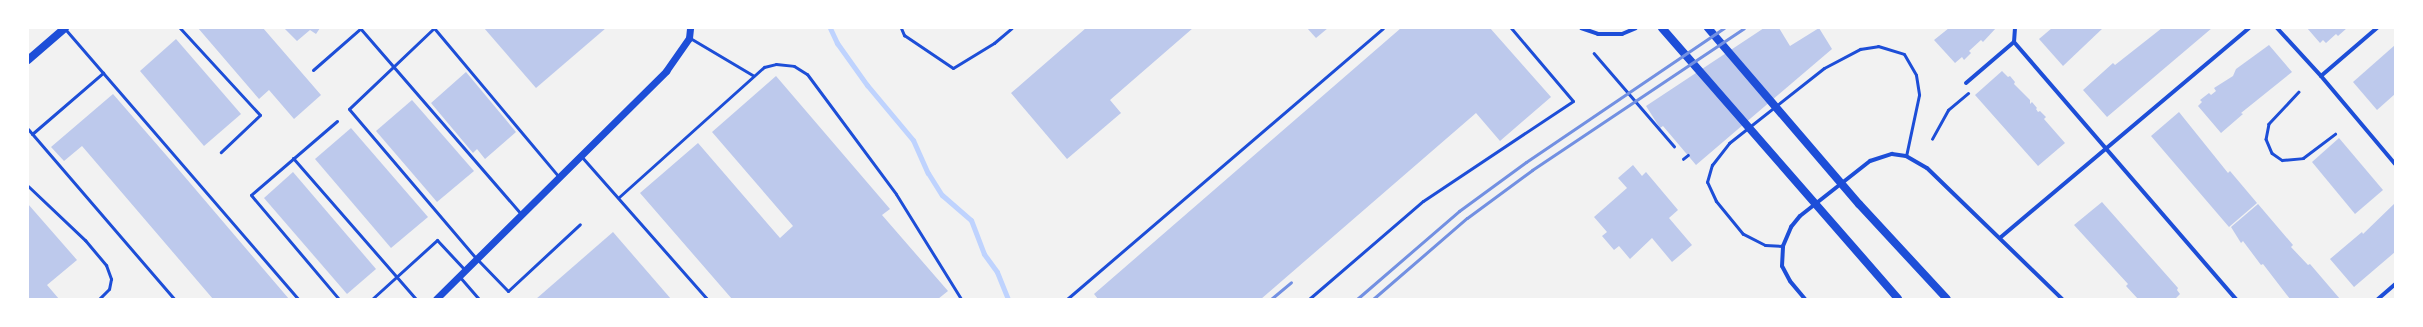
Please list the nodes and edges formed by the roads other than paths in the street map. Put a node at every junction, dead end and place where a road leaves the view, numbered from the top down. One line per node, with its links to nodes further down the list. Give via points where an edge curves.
1 (65, 28): 20 (main road); 23 (lane)
2 (180, 28): 31 (lane, via 260,115)
3 (361, 28): 21 (lane); 22 (lane)
4 (434, 28): 21 (lane); 36 (lane)
5 (690, 28): 18 (street)
6 (901, 28): 7 (lane, via 904,35 953,68 994,43)
7 (1012, 28)
8 (1383, 28): 58 (lane)
9 (1511, 28): 59 (lane, via 1573,101 1423,201)
10 (1581, 28): 11 (street, via 1598,34 1622,34)
11 (1636, 28)
12 (1662, 28): 61 (main road)
13 (1708, 28): 62 (main road, via 1859,204)
14 (2015, 28): 19 (street)
15 (2249, 28): 30 (street)
16 (2277, 28): 25 (street)
17 (2377, 28): 25 (street)
18 (689, 38): 24 (lane); 32 (street, via 666,71)
19 (2014, 42): 26 (street); 30 (street)
20 (28, 60)
21 (393, 66): 39 (lane); 43 (lane, via 349,109)
22 (313, 70)
23 (103, 73): 29 (lane); 50 (lane)
24 (754, 76): 38 (lane); 57 (lane, via 764,67 776,64 794,66 807,74 896,194)
25 (2321, 76): 35 (street)
26 (1966, 83)
27 (337, 121): 34 (lane)
28 (28, 130): 29 (lane)
29 (32, 134): 49 (lane)
30 (2107, 149): 41 (street); 64 (street)
31 (221, 152)
32 (580, 155): 36 (street); 38 (lane)
33 (1906, 156): 41 (street, via 1927,168); 42 (street, via 1892,154 1870,161 1800,216); 42 (lane, via 1920,95 1916,75 1904,54 1878,46 1860,49 1824,68 1729,143 1712,165 1708,182 1716,201 1743,234 1765,245)
34 (293, 158): 45 (lane); 51 (lane, via 251,195)
35 (2395, 164)
36 (558, 176): 39 (street)
37 (28, 186): 48 (lane, via 85,240 106,266 111,279 109,289)
38 (619, 197): 56 (lane)
39 (521, 214): 43 (street)
40 (580, 224): 43 (lane, via 508,291)
41 (2001, 237): 63 (street)
42 (1783, 246): 60 (street, via 1782,266 1790,281)
43 (476, 258): 44 (street)
44 (465, 270): 45 (lane, via 437,240); 46 (street)
45 (396, 276): 52 (lane); 53 (lane)
46 (459, 276): 54 (street); 55 (lane)
47 (2395, 284): 65 (street)
48 (99, 299)
49 (174, 299)
50 (298, 299)
51 (339, 299)
52 (372, 299)
53 (416, 299)
54 (436, 299)
55 (479, 299)
56 (707, 299)
57 (961, 299)
58 (1067, 299)
59 (1309, 299)
60 (1805, 299)
61 (1898, 299)
62 (1947, 299)
63 (2062, 299)
64 (2236, 299)
65 (2378, 299)

